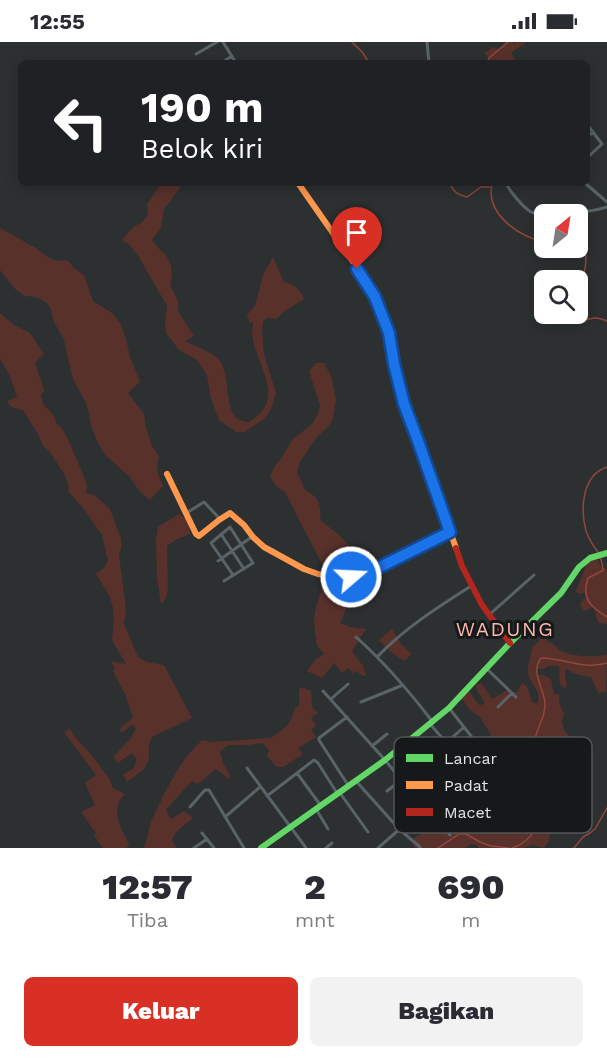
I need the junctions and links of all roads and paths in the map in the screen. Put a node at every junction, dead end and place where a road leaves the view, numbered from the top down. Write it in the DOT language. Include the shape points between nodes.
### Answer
graph roads {
  1 [pos="217,42"];
  2 [pos="224,42"];
  3 [pos="427,42"];
  4 [pos="196,54"];
  5 [pos="232,56"];
  6 [pos="226,60"];
  7 [pos="234,60"];
  8 [pos="429,60"];
  9 [pos="590,128"];
  10 [pos="593,132"];
  11 [pos="590,135"];
  12 [pos="590,155"];
  13 [pos="300,186"];
  14 [pos="508,186"];
  15 [pos="588,186"];
  16 [pos="607,202"];
  17 [pos="607,207"];
  18 [pos="167,474"];
  19 [pos="185,514"];
  20 [pos="220,519"];
  21 [pos="450,532"];
  22 [pos="221,534"];
  23 [pos="253,536"];
  24 [pos="242,544"];
  25 [pos="232,551"];
  26 [pos="604,553"];
  27 [pos="220,559"];
  28 [pos="244,569"];
  29 [pos="233,575"];
  30 [pos="534,575"];
  31 [pos="224,581"];
  32 [pos="471,586"];
  33 [pos="489,615"];
  34 [pos="356,637"];
  35 [pos="510,643"];
  36 [pos="378,656"];
  37 [pos="487,669"];
  38 [pos="348,684"];
  39 [pos="403,685"];
  40 [pos="323,691"];
  41 [pos="512,693"];
  42 [pos="516,697"];
  43 [pos="331,699"];
  44 [pos="361,702"];
  45 [pos="449,708"];
  46 [pos="498,708"];
  47 [pos="347,717"];
  48 [pos="432,723"];
  49 [pos="464,727"];
  50 [pos="387,734"];
  51 [pos="414,737"];
  52 [pos="442,737"];
  53 [pos="453,737"];
  54 [pos="472,737"];
  55 [pos="372,746"];
  56 [pos="394,753"];
  57 [pos="385,760"];
  58 [pos="247,768"];
  59 [pos="394,771"];
  60 [pos="297,773"];
  61 [pos="356,781"];
  62 [pos="260,786"];
  63 [pos="348,786"];
  64 [pos="394,786"];
  65 [pos="387,791"];
  66 [pos="339,794"];
  67 [pos="267,796"];
  68 [pos="190,807"];
  69 [pos="318,808"];
  70 [pos="225,817"];
  71 [pos="394,824"];
  72 [pos="290,827"];
  73 [pos="328,829"];
  74 [pos="369,832"];
  75 [pos="202,833"];
  76 [pos="396,833"];
  77 [pos="403,833"];
  78 [pos="207,839"];
  79 [pos="332,843"];
  80 [pos="420,847"];
  81 [pos="194,848"];
  82 [pos="214,848"];
  83 [pos="244,848"];
  84 [pos="261,848"];
  85 [pos="305,848"];
  86 [pos="326,848"];
  87 [pos="378,848"];
  1 -- 4 [label="street"];
  2 -- 5 [label="street"];
  3 -- 8 [label="street"];
  5 -- 6 [label="street"];
  5 -- 7 [label="street"];
  9 -- 10 [label="street"];
  10 -- 11 [label="street"];
  10 -- 12 [label="street" via="602,144"];
  13 -- 21 [label="street" via="364,279 381,311 390,334 404,404"];
  14 -- 17 [label="street" via="534,213 562,214"];
  15 -- 16 [label="street"];
  18 -- 19 [label="street"];
  19 -- 20 [label="street" via="204,502"];
  19 -- 20 [label="street" via="197,536"];
  20 -- 23 [label="street" via="230,513"];
  21 -- 23 [label="street" via="376,569 341,578 304,569 264,547"];
  21 -- 32 [label="street"];
  22 -- 24 [label="street" via="230,527"];
  22 -- 25 [label="street"];
  22 -- 27 [label="street" via="211,543"];
  23 -- 24 [label="street"];
  24 -- 25 [label="street"];
  24 -- 28 [label="street" via="253,563"];
  25 -- 27 [label="street"];
  25 -- 28 [label="street"];
  26 -- 35 [label="street" via="579,567 561,593"];
  27 -- 29 [label="street"];
  28 -- 29 [label="street"];
  29 -- 31 [label="street"];
  30 -- 33 [label="street"];
  32 -- 33 [label="street"];
  32 -- 36 [label="street" via="421,618"];
  33 -- 35 [label="street"];
  34 -- 36 [label="street"];
  35 -- 37 [label="street"];
  36 -- 39 [label="street"];
  37 -- 41 [label="street"];
  37 -- 45 [label="street"];
  38 -- 43 [label="street"];
  39 -- 44 [label="street"];
  39 -- 48 [label="street"];
  40 -- 43 [label="street"];
  41 -- 42 [label="street"];
  41 -- 46 [label="street"];
  43 -- 47 [label="street"];
  45 -- 48 [label="street"];
  45 -- 49 [label="street"];
  47 -- 55 [label="street"];
  47 -- 63 [label="street" via="319,740"];
  48 -- 51 [label="street"];
  48 -- 52 [label="street"];
  49 -- 53 [label="street"];
  49 -- 54 [label="street"];
  50 -- 55 [label="street"];
  55 -- 57 [label="street"];
  56 -- 57 [label="street"];
  57 -- 59 [label="street"];
  57 -- 61 [label="street"];
  58 -- 62 [label="street"];
  60 -- 66 [label="street" via="316,760"];
  60 -- 67 [label="street"];
  60 -- 69 [label="street"];
  61 -- 63 [label="street"];
  61 -- 71 [label="street"];
  62 -- 67 [label="street"];
  62 -- 70 [label="street"];
  63 -- 66 [label="street"];
  64 -- 65 [label="street"];
  66 -- 69 [label="street"];
  66 -- 74 [label="street"];
  67 -- 72 [label="street"];
  68 -- 70 [label="street" via="207,789"];
  69 -- 72 [label="street"];
  69 -- 73 [label="street"];
  70 -- 83 [label="street"];
  72 -- 84 [label="street"];
  72 -- 85 [label="street"];
  75 -- 78 [label="street"];
  76 -- 87 [label="street"];
  77 -- 80 [label="street"];
  78 -- 81 [label="street"];
  78 -- 82 [label="street"];
  79 -- 86 [label="street"];
}
